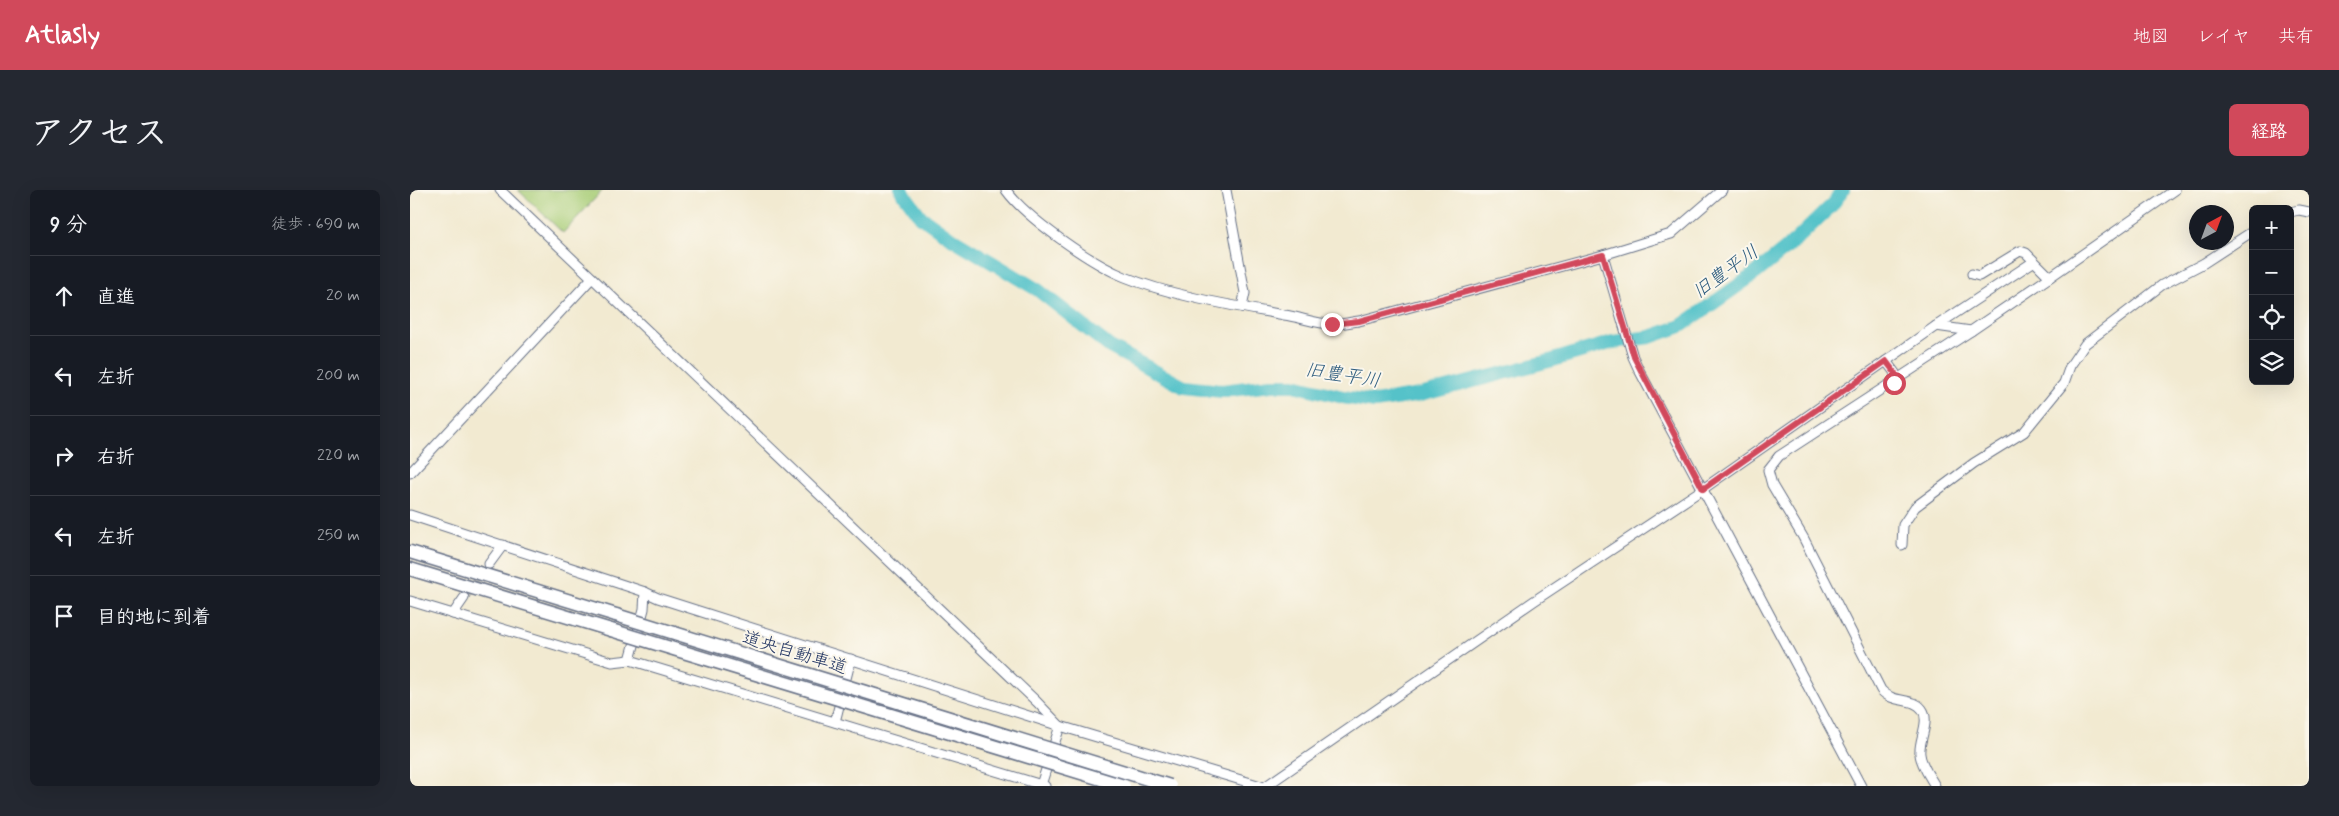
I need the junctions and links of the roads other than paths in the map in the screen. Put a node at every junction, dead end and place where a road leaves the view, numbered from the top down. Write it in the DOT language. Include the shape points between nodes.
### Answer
graph roads {
  1 [pos="500,190"];
  2 [pos="1006,190"];
  3 [pos="1226,190"];
  4 [pos="1722,190"];
  5 [pos="2175,190"];
  6 [pos="2294,211"];
  7 [pos="2309,212"];
  8 [pos="2249,234"];
  9 [pos="1603,255"];
  10 [pos="2034,262"];
  11 [pos="1972,274"];
  12 [pos="2050,277"];
  13 [pos="592,278"];
  14 [pos="1242,307"];
  15 [pos="1936,326"];
  16 [pos="1971,331"];
  17 [pos="1886,361"];
  18 [pos="1894,383"];
  19 [pos="410,472"];
  20 [pos="1703,489"];
  21 [pos="410,515"];
  22 [pos="1902,545"];
  23 [pos="503,546"];
  24 [pos="410,552"];
  25 [pos="489,564"];
  26 [pos="410,569"];
  27 [pos="645,592"];
  28 [pos="464,598"];
  29 [pos="410,601"];
  30 [pos="453,614"];
  31 [pos="851,659"];
  32 [pos="630,660"];
  33 [pos="834,722"];
  34 [pos="1060,726"];
  35 [pos="1043,785"];
  36 [pos="1124,786"];
  37 [pos="1170,786"];
  38 [pos="1261,786"];
  39 [pos="1266,786"];
  40 [pos="1861,786"];
  41 [pos="1935,786"];
  1 -- 13 [label="street"];
  2 -- 14 [label="street" via="1036,219 1096,264 1125,278"];
  3 -- 14 [label="street" via="1245,293"];
  4 -- 9 [label="street" via="1671,234"];
  5 -- 12 [label="street"];
  6 -- 7 [label="street"];
  8 -- 22 [label="street" via="2162,285 2085,344 2070,366 2064,383 2024,432 1974,463 1914,507 1903,525"];
  9 -- 14 [label="street" via="1359,321 1332,324"];
  9 -- 20 [label="street" via="1634,357"];
  10 -- 11 [label="street" via="2026,252 2016,252 1979,276"];
  10 -- 12 [label="street"];
  10 -- 15 [label="street"];
  12 -- 16 [label="street"];
  13 -- 19 [label="street"];
  13 -- 34 [label="street"];
  15 -- 16 [label="street"];
  15 -- 17 [label="street"];
  16 -- 18 [label="street"];
  17 -- 18 [label="street" via="1895,373"];
  17 -- 20 [label="street"];
  18 -- 41 [label="street" via="1779,456 1768,470 1772,485 1803,537 1882,690 1893,699 1916,704 1924,712 1920,755"];
  20 -- 39 [label="street" via="1534,600"];
  20 -- 40 [label="street"];
  21 -- 23 [label="street"];
  23 -- 25 [label="street"];
  23 -- 27 [label="street"];
  24 -- 37 [label="highway, 道央自動車道, bridge"];
  26 -- 36 [label="highway, 道央自動車道, bridge"];
  27 -- 31 [label="street"];
  27 -- 32 [label="street"];
  28 -- 30 [label="street"];
  29 -- 30 [label="street"];
  30 -- 32 [label="street" via="612,662"];
  31 -- 33 [label="street"];
  31 -- 34 [label="street"];
  32 -- 33 [label="street"];
  33 -- 35 [label="street"];
  34 -- 35 [label="street"];
  34 -- 38 [label="street"];
}
